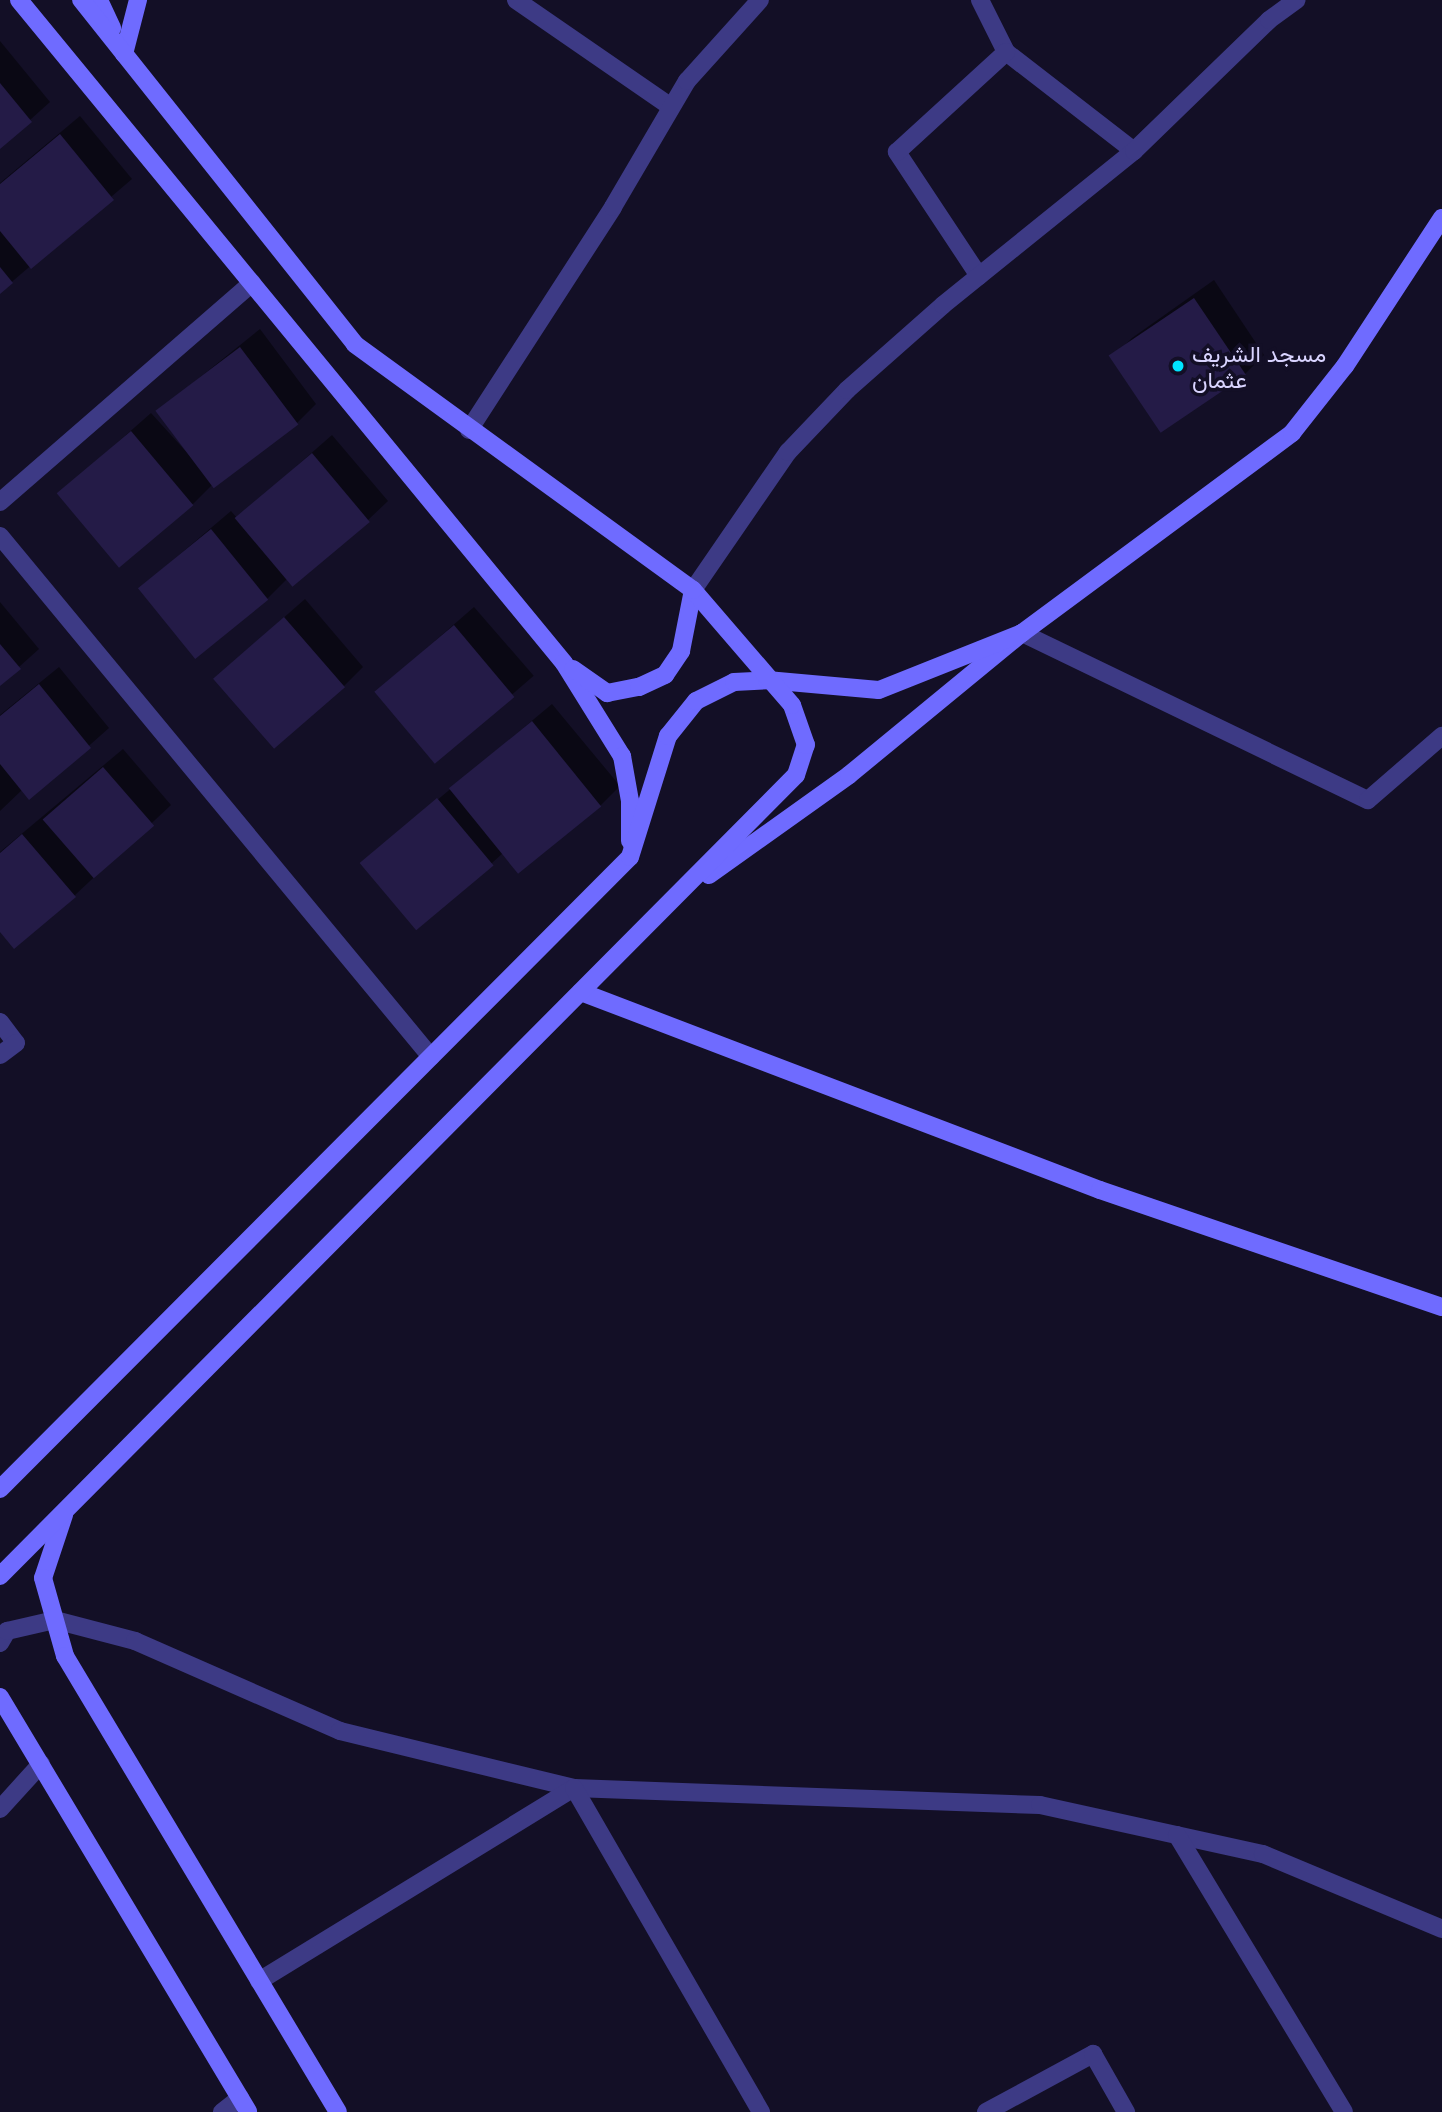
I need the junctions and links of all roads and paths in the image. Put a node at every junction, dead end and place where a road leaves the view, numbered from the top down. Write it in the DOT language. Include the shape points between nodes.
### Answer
graph roads {
  1 [pos="19,0"];
  2 [pos="81,0"];
  3 [pos="100,0"];
  4 [pos="138,0"];
  5 [pos="516,0"];
  6 [pos="760,0"];
  7 [pos="980,0"];
  8 [pos="1297,0"];
  9 [pos="1006,52"];
  10 [pos="124,54"];
  11 [pos="671,107"];
  12 [pos="1134,150"];
  13 [pos="1442,218"];
  14 [pos="979,276"];
  15 [pos="252,283"];
  16 [pos="468,430"];
  17 [pos="0,502"];
  18 [pos="0,536"];
  19 [pos="693,590"];
  20 [pos="1022,633"];
  21 [pos="564,663"];
  22 [pos="767,680"];
  23 [pos="1442,736"];
  24 [pos="630,857"];
  25 [pos="666,906"];
  26 [pos="581,992"];
  27 [pos="0,1022"];
  28 [pos="0,1055"];
  29 [pos="431,1057"];
  30 [pos="1442,1307"];
  31 [pos="0,1489"];
  32 [pos="66,1510"];
  33 [pos="0,1576"];
  34 [pos="55,1620"];
  35 [pos="0,1643"];
  36 [pos="0,1697"];
  37 [pos="41,1764"];
  38 [pos="574,1788"];
  39 [pos="0,1809"];
  40 [pos="1177,1835"];
  41 [pos="1442,1929"];
  42 [pos="259,1981"];
  43 [pos="244,2105"];
  44 [pos="222,2112"];
  45 [pos="338,2112"];
  46 [pos="761,2112"];
  47 [pos="986,2112"];
  48 [pos="1126,2112"];
  49 [pos="1344,2112"];
  1 -- 15 [label="main road"];
  2 -- 10 [label="main road"];
  3 -- 10 [label="main road"];
  4 -- 10 [label="main road"];
  5 -- 11 [label="street"];
  6 -- 11 [label="street" via="687,81"];
  7 -- 9 [label="street"];
  8 -- 12 [label="street" via="1269,20"];
  9 -- 12 [label="street"];
  9 -- 14 [label="street" via="897,152"];
  10 -- 16 [label="main road" via="355,344"];
  11 -- 16 [label="street" via="613,207"];
  12 -- 14 [label="street"];
  13 -- 20 [label="main road" via="1345,366 1292,433"];
  14 -- 19 [label="street" via="847,390 788,452"];
  15 -- 17 [label="street"];
  15 -- 21 [label="main road"];
  16 -- 19 [label="main road"];
  18 -- 29 [label="street"];
  19 -- 21 [label="main road" via="681,651 665,675 639,687 607,693"];
  19 -- 22 [label="main road"];
  20 -- 22 [label="main road" via="879,690"];
  20 -- 23 [label="street" via="1368,800"];
  20 -- 25 [label="main road" via="849,775"];
  21 -- 24 [label="main road" via="622,756 630,801"];
  22 -- 24 [label="main road" via="734,682 696,701 667,736"];
  22 -- 25 [label="main road" via="792,705 806,745 796,775"];
  24 -- 29 [label="main road"];
  25 -- 26 [label="main road"];
  26 -- 30 [label="main road" via="1100,1190"];
  26 -- 32 [label="main road"];
  27 -- 28 [label="street" via="16,1042"];
  29 -- 31 [label="main road"];
  32 -- 33 [label="main road"];
  32 -- 34 [label="main road" via="43,1578"];
  34 -- 35 [label="street" via="7,1630"];
  34 -- 38 [label="street" via="135,1641 340,1731"];
  34 -- 42 [label="main road" via="65,1656"];
  36 -- 37 [label="main road"];
  37 -- 39 [label="street"];
  37 -- 43 [label="main road"];
  38 -- 40 [label="street" via="1040,1805"];
  38 -- 42 [label="street"];
  38 -- 46 [label="street"];
  40 -- 41 [label="street" via="1263,1854"];
  40 -- 49 [label="street"];
  42 -- 45 [label="main road"];
  43 -- 44 [label="street"];
  47 -- 48 [label="street" via="1093,2054"];
}
